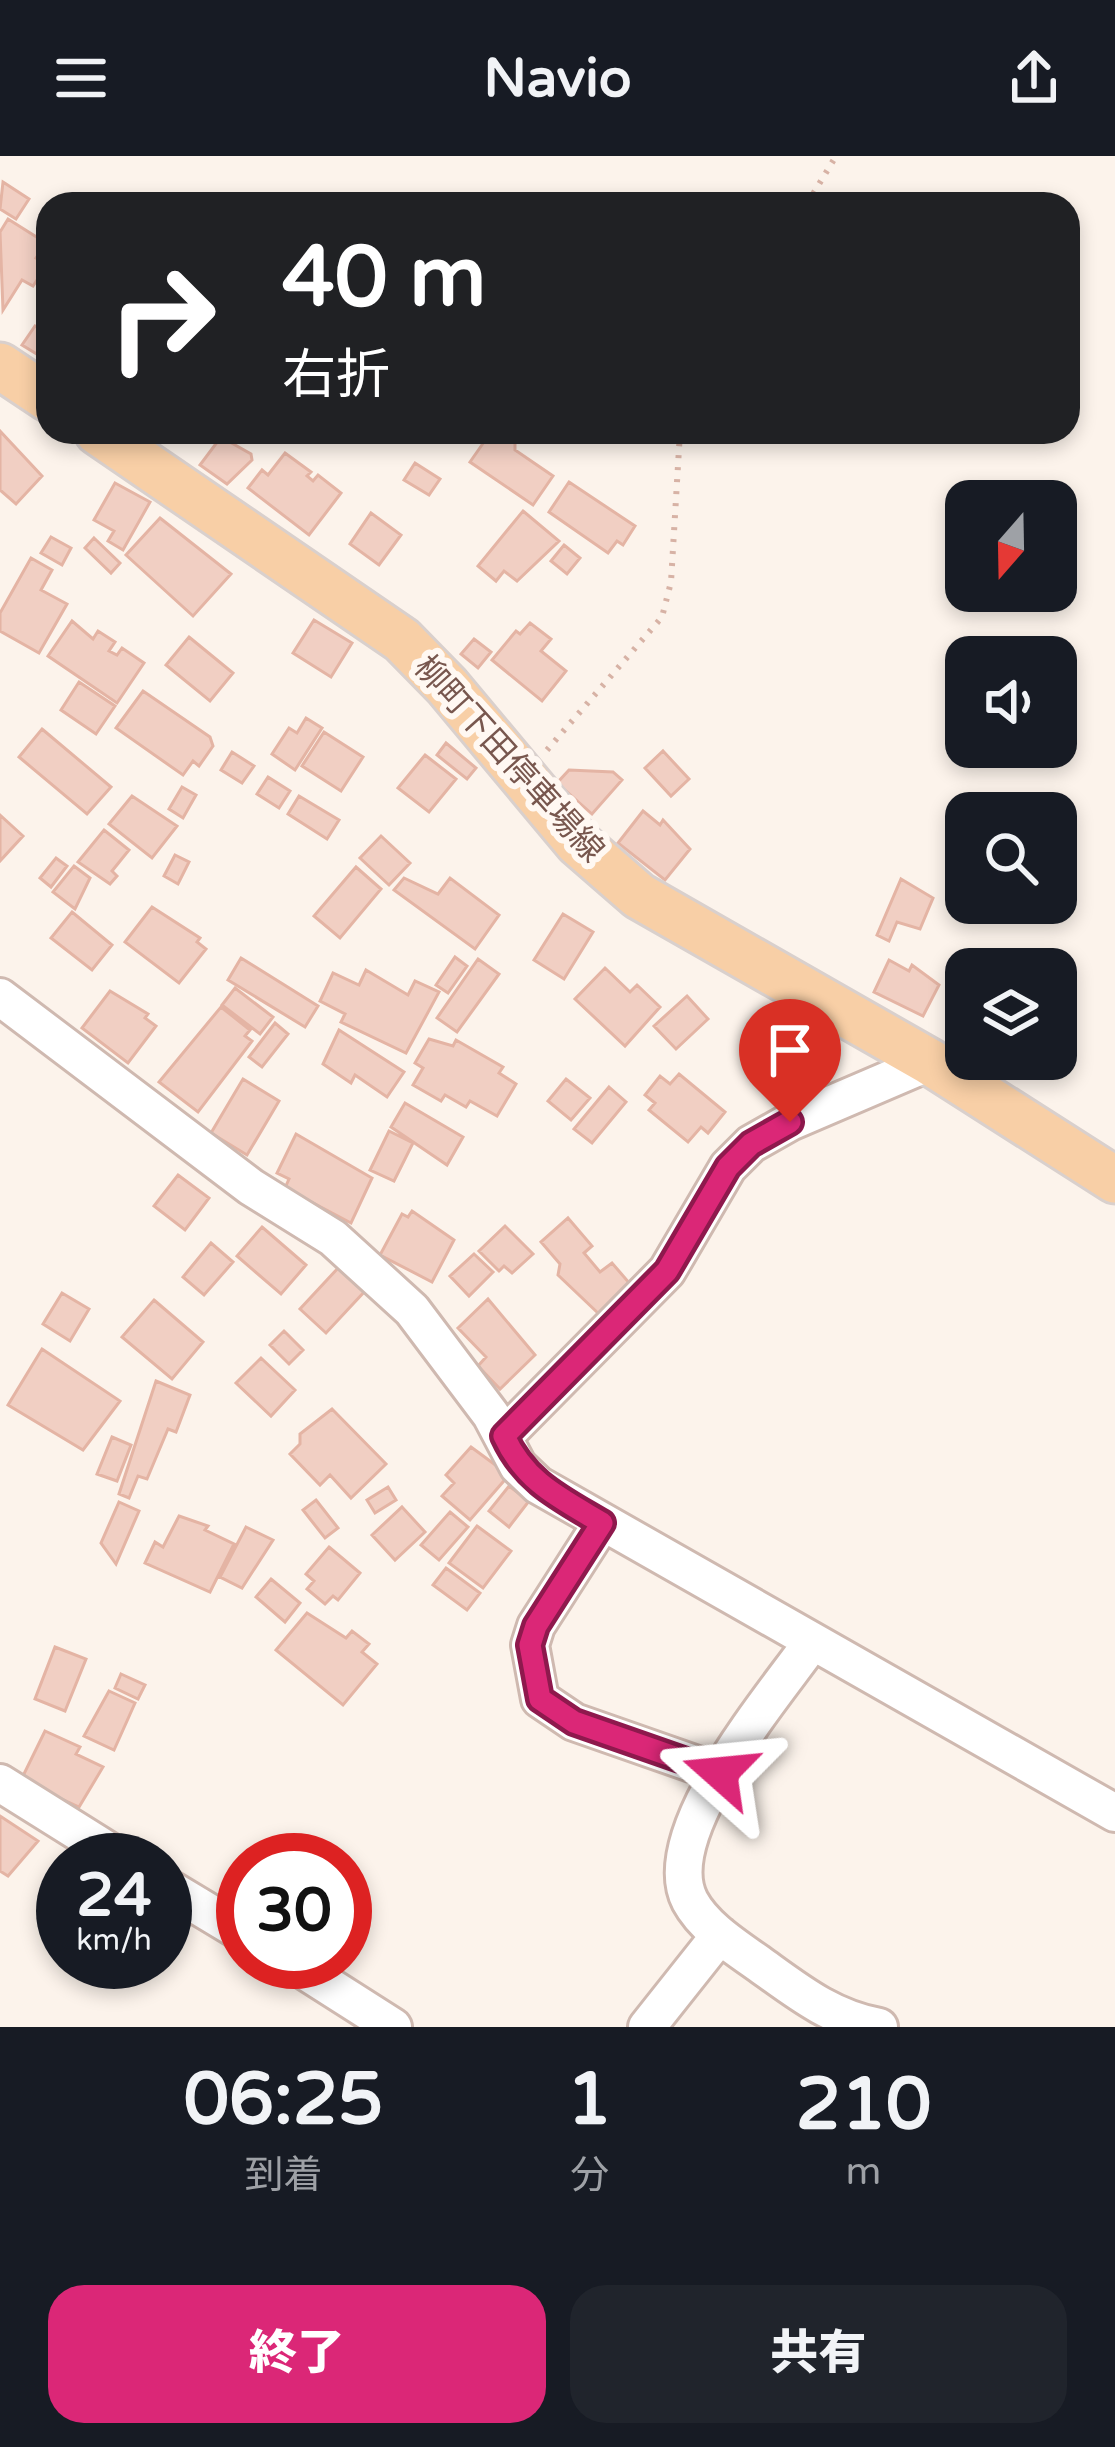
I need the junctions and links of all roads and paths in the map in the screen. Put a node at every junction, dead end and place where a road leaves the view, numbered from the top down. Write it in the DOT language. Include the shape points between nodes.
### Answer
graph roads {
  1 [pos="836,156"];
  2 [pos="814,192"];
  3 [pos="0,366"];
  4 [pos="36,390"];
  5 [pos="116,444"];
  6 [pos="679,444"];
  7 [pos="525,776"];
  8 [pos="0,997"];
  9 [pos="930,1062"];
  10 [pos="1115,1180"];
  11 [pos="504,1436"];
  12 [pos="602,1523"];
  13 [pos="812,1642"];
  14 [pos="720,1773"];
  15 [pos="0,1783"];
  16 [pos="1115,1814"];
  17 [pos="80,1833"];
  18 [pos="720,1936"];
  19 [pos="334,1989"];
  20 [pos="394,2027"];
  21 [pos="647,2027"];
  22 [pos="879,2027"];
  1 -- 2 [label="path"];
  3 -- 4 [label="main road"];
  5 -- 7 [label="main road, 柳町下田停車場線" via="402,640"];
  6 -- 7 [label="path" via="662,617"];
  7 -- 9 [label="main road, 柳町下田停車場線" via="578,843 639,896"];
  8 -- 11 [label="street" via="251,1187 333,1238 412,1310"];
  9 -- 10 [label="main road, 柳町下田停車場線"];
  9 -- 11 [label="street" via="751,1144 728,1167 667,1271"];
  11 -- 12 [label="street" via="538,1485"];
  12 -- 13 [label="street"];
  12 -- 14 [label="street" via="536,1626 530,1645 540,1699 574,1722"];
  13 -- 14 [label="street"];
  13 -- 16 [label="street"];
  14 -- 18 [label="street" via="682,1859 691,1903"];
  15 -- 17 [label="street"];
  18 -- 21 [label="street"];
  18 -- 22 [label="street" via="825,2012"];
  19 -- 20 [label="street"];
}
